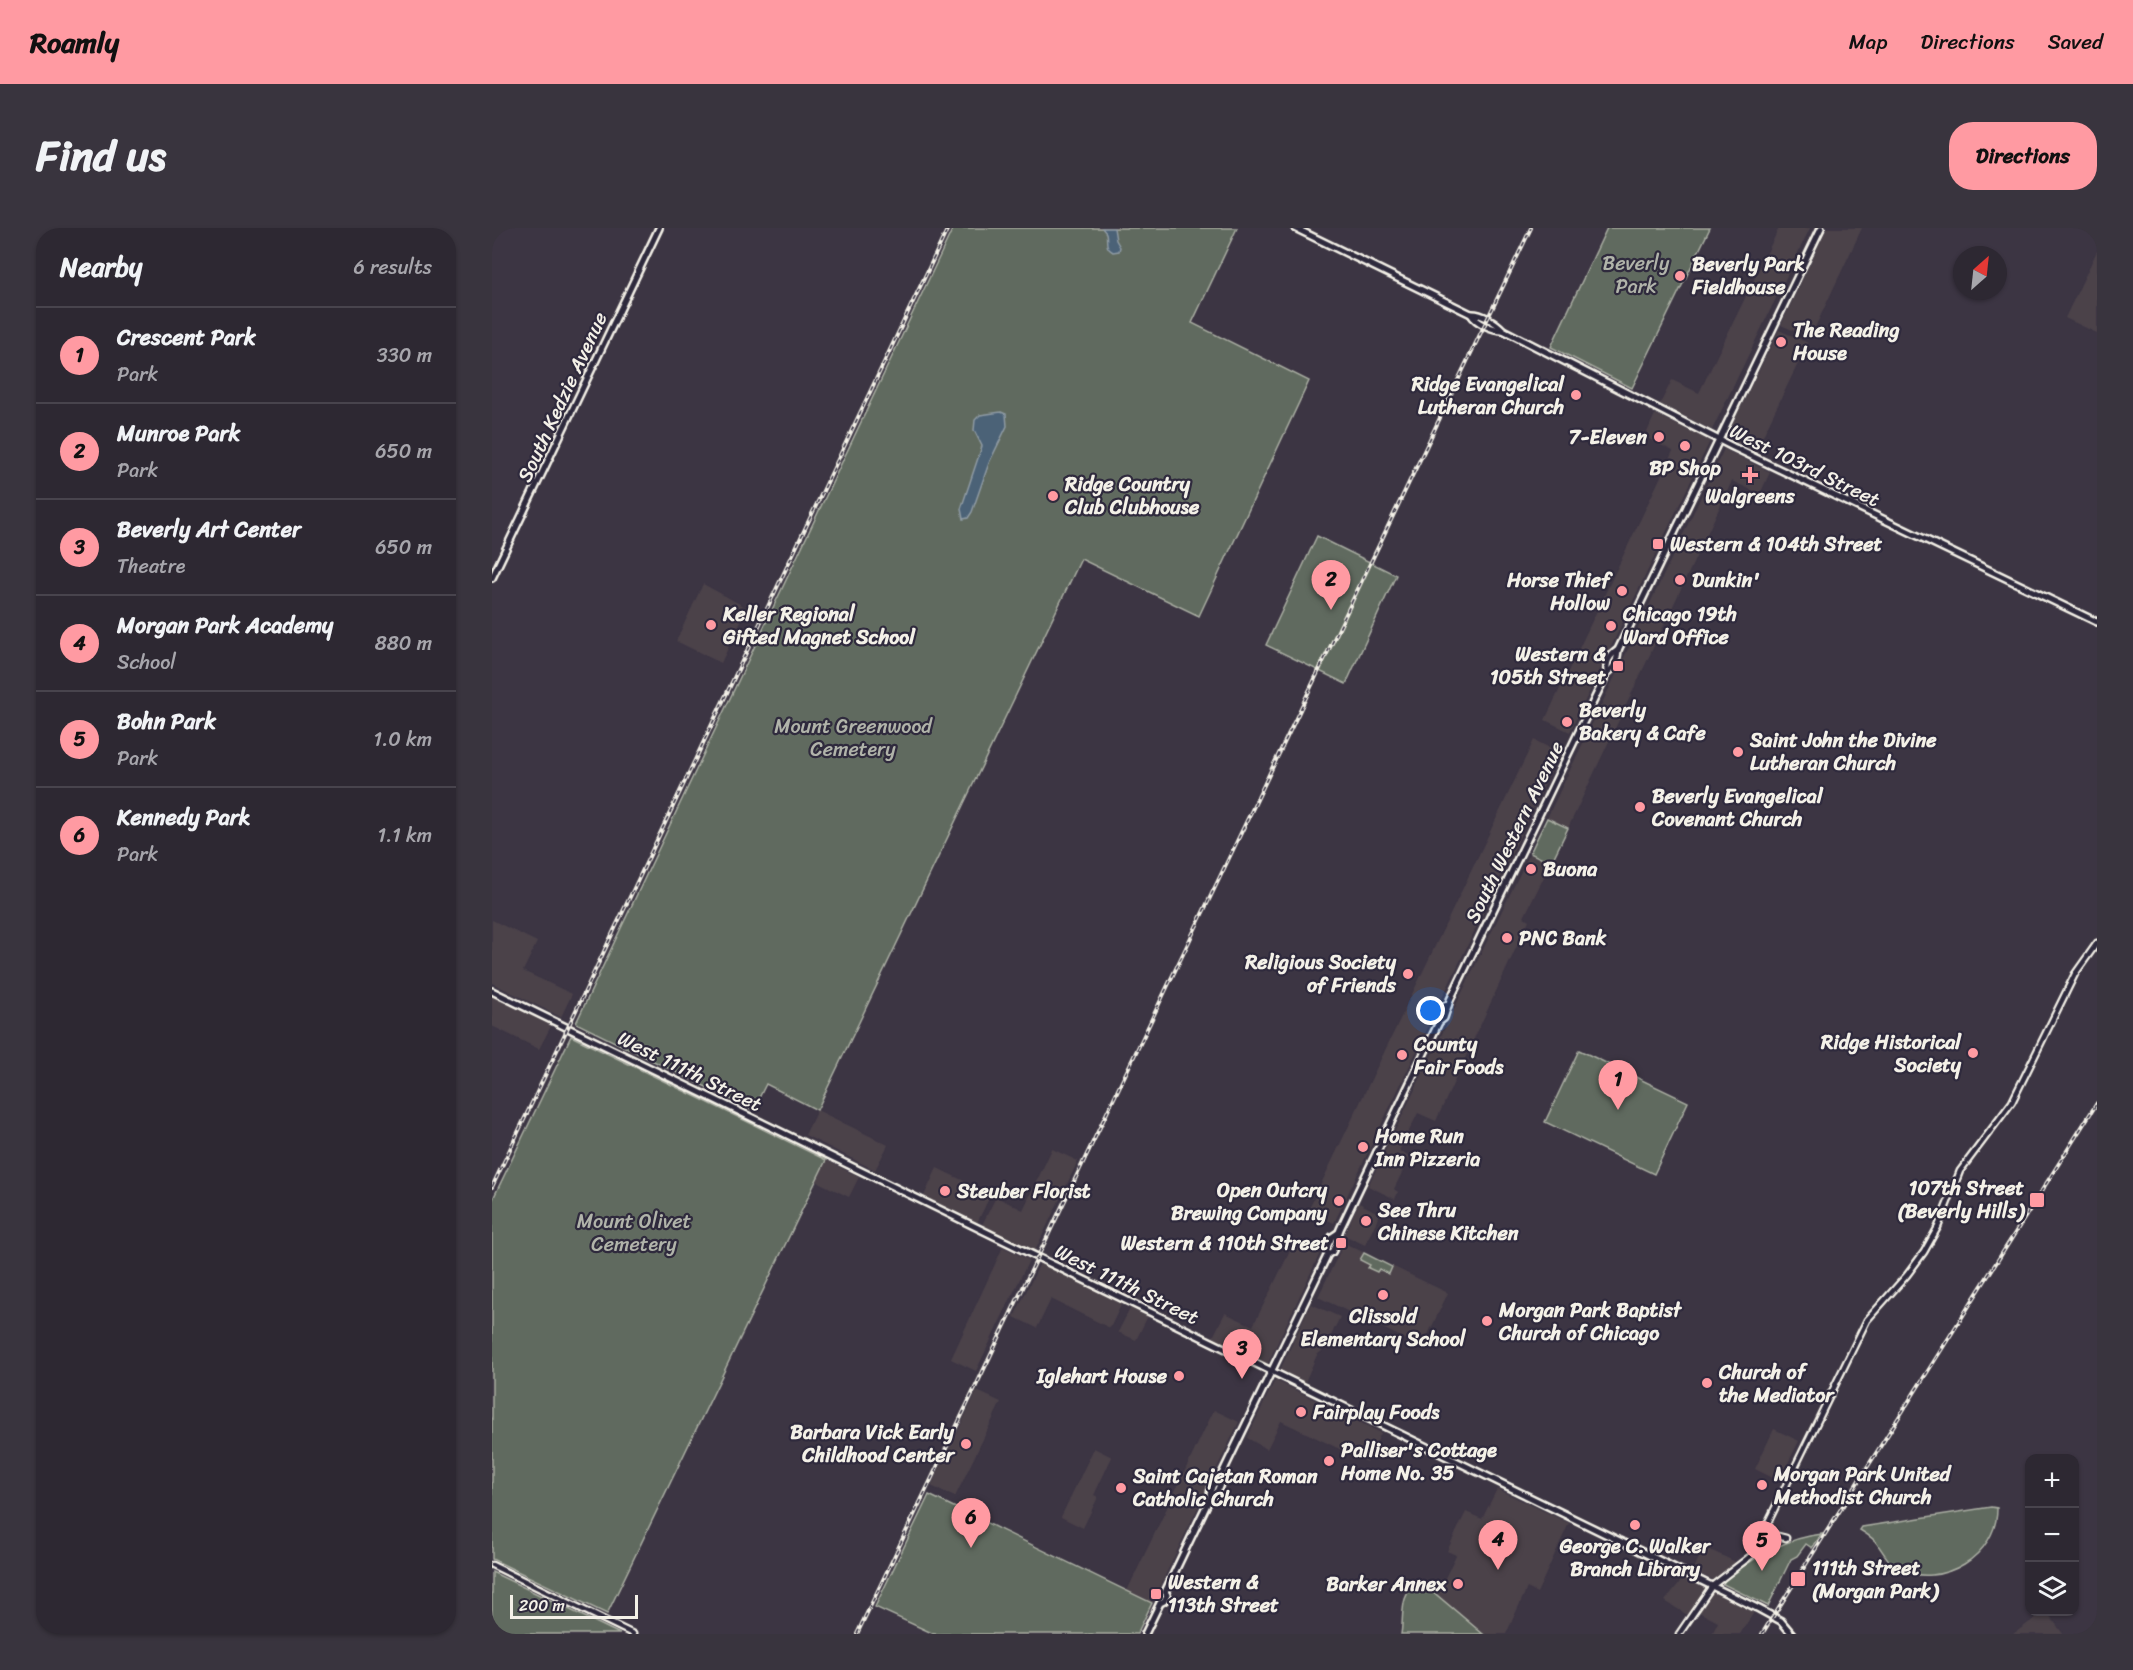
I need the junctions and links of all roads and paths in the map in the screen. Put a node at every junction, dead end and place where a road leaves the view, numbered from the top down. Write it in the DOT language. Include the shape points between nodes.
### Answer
graph roads {
  1 [pos="659,228"];
  2 [pos="1295,228"];
  3 [pos="1821,228"];
  4 [pos="1719,440"];
  5 [pos="492,578"];
  6 [pos="2097,622"];
  7 [pos="2097,943"];
  8 [pos="492,990"];
  9 [pos="1271,1372"];
  10 [pos="1767,1524"];
  11 [pos="1786,1538"];
  12 [pos="492,1565"];
  13 [pos="1712,1586"];
  14 [pos="633,1634"];
  15 [pos="1145,1634"];
  16 [pos="1679,1634"];
  17 [pos="1792,1634"];
  1 -- 5 [label="main road, South Kedzie Avenue"];
  2 -- 4 [label="main road, West 103rd Street" via="1476,314"];
  3 -- 4 [label="main road, South Western Avenue"];
  4 -- 6 [label="main road, West 103rd Street"];
  4 -- 9 [label="main road, South Western Avenue" via="1612,670 1607,673 1338,1233 1339,1240 1328,1254"];
  7 -- 10 [label="street" via="2075,974 2012,1102 1960,1170 1924,1252 1867,1320"];
  8 -- 9 [label="main road, West 111th Street"];
  9 -- 13 [label="main road, West 111th Street"];
  9 -- 15 [label="main road, South Western Avenue" via="1220,1478 1221,1484 1210,1498"];
  10 -- 11 [label="street" via="1774,1536"];
  10 -- 13 [label="street" via="1748,1560"];
  12 -- 14 [label="street"];
  13 -- 16 [label="street"];
  13 -- 17 [label="main road, West 111th Street" via="1780,1622"];
}
